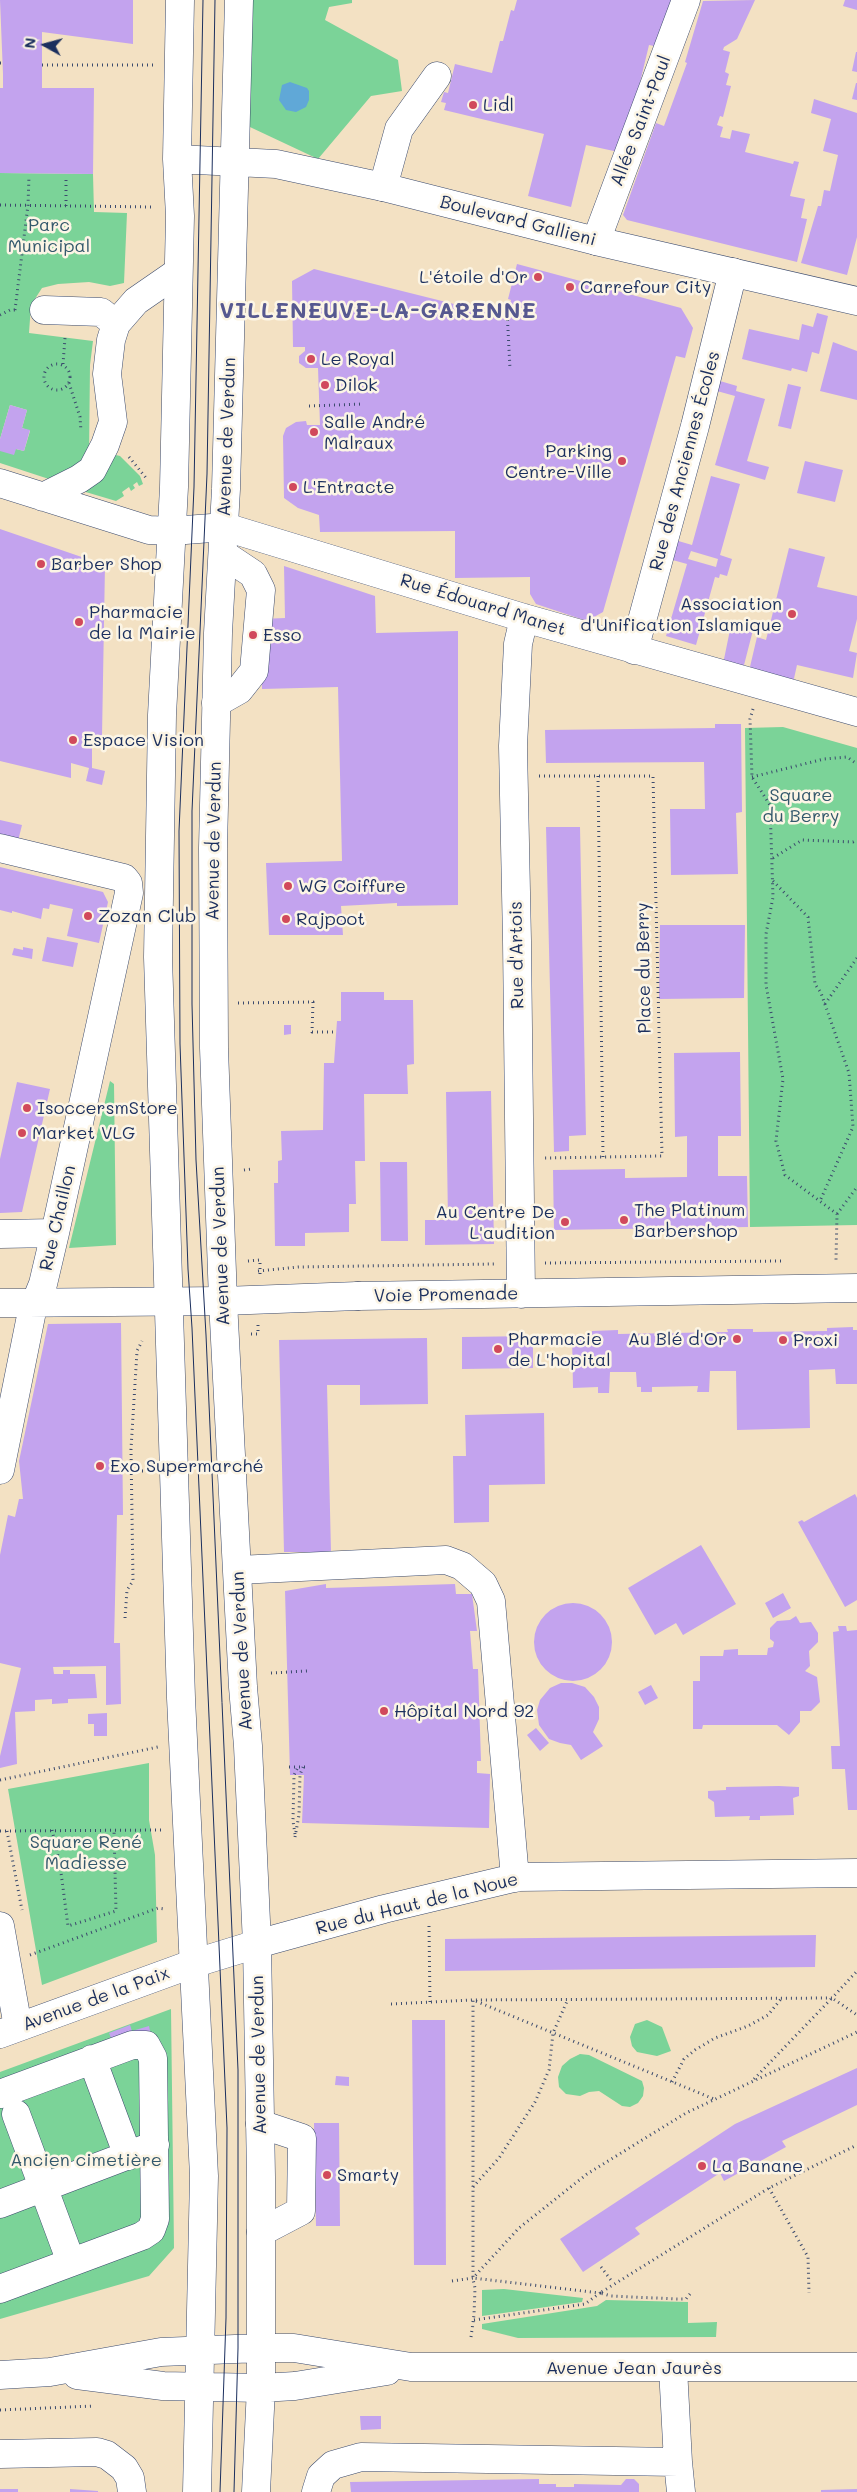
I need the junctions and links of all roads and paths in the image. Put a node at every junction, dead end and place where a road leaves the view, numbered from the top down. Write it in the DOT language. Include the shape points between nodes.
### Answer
graph roads {
  1 [pos="180,0"];
  2 [pos="239,0"];
  3 [pos="686,0"];
  4 [pos="42,65"];
  5 [pos="179,66"];
  6 [pos="437,76"];
  7 [pos="177,159"];
  8 [pos="234,161"];
  9 [pos="29,176"];
  10 [pos="66,178"];
  11 [pos="383,187"];
  12 [pos="0,205"];
  13 [pos="28,206"];
  14 [pos="66,206"];
  15 [pos="180,216"];
  16 [pos="596,241"];
  17 [pos="178,272"];
  18 [pos="733,272"];
  19 [pos="857,301"];
  20 [pos="15,310"];
  21 [pos="44,310"];
  22 [pos="507,310"];
  23 [pos="116,324"];
  24 [pos="65,338"];
  25 [pos="63,364"];
  26 [pos="510,369"];
  27 [pos="69,383"];
  28 [pos="363,404"];
  29 [pos="309,406"];
  30 [pos="81,436"];
  31 [pos="0,483"];
  32 [pos="43,497"];
  33 [pos="225,527"];
  34 [pos="172,532"];
  35 [pos="223,554"];
  36 [pos="524,618"];
  37 [pos="634,650"];
  38 [pos="760,684"];
  39 [pos="216,703"];
  40 [pos="857,712"];
  41 [pos="857,764"];
  42 [pos="514,776"];
  43 [pos="598,776"];
  44 [pos="752,777"];
  45 [pos="857,840"];
  46 [pos="0,848"];
  47 [pos="772,858"];
  48 [pos="773,881"];
  49 [pos="857,958"];
  50 [pos="250,1002"];
  51 [pos="825,1004"];
  52 [pos="337,1032"];
  53 [pos="603,1157"];
  54 [pos="520,1159"];
  55 [pos="857,1186"];
  56 [pos="820,1201"];
  57 [pos="837,1214"];
  58 [pos="55,1233"];
  59 [pos="0,1234"];
  60 [pos="836,1260"];
  61 [pos="0,1285"];
  62 [pos="857,1288"];
  63 [pos="39,1293"];
  64 [pos="521,1294"];
  65 [pos="168,1300"];
  66 [pos="223,1300"];
  67 [pos="0,1303"];
  68 [pos="148,1340"];
  69 [pos="0,1470"];
  70 [pos="132,1471"];
  71 [pos="150,1471"];
  72 [pos="238,1570"];
  73 [pos="125,1618"];
  74 [pos="307,1671"];
  75 [pos="271,1673"];
  76 [pos="183,1742"];
  77 [pos="309,1766"];
  78 [pos="289,1767"];
  79 [pos="298,1767"];
  80 [pos="303,1767"];
  81 [pos="0,1780"];
  82 [pos="156,1829"];
  83 [pos="52,1830"];
  84 [pos="114,1830"];
  85 [pos="0,1831"];
  86 [pos="7,1831"];
  87 [pos="857,1873"];
  88 [pos="515,1878"];
  89 [pos="431,1898"];
  90 [pos="191,1914"];
  91 [pos="11,1921"];
  92 [pos="257,1944"];
  93 [pos="28,1946"];
  94 [pos="192,1964"];
  95 [pos="857,1971"];
  96 [pos="781,1998"];
  97 [pos="832,1998"];
  98 [pos="472,2000"];
  99 [pos="568,2000"];
  100 [pos="430,2003"];
  101 [pos="391,2004"];
  102 [pos="857,2015"];
  103 [pos="9,2030"];
  104 [pos="857,2032"];
  105 [pos="553,2033"];
  106 [pos="92,2060"];
  107 [pos="752,2081"];
  108 [pos="672,2082"];
  109 [pos="714,2099"];
  110 [pos="8,2104"];
  111 [pos="260,2124"];
  112 [pos="857,2145"];
  113 [pos="155,2146"];
  114 [pos="128,2156"];
  115 [pos="43,2188"];
  116 [pos="472,2188"];
  117 [pos="769,2188"];
  118 [pos="0,2204"];
  119 [pos="260,2232"];
  120 [pos="71,2262"];
  121 [pos="601,2266"];
  122 [pos="472,2278"];
  123 [pos="452,2281"];
  124 [pos="612,2283"];
  125 [pos="0,2289"];
  126 [pos="809,2292"];
  127 [pos="600,2293"];
  128 [pos="690,2294"];
  129 [pos="474,2320"];
  130 [pos="471,2337"];
  131 [pos="260,2348"];
  132 [pos="201,2349"];
  133 [pos="411,2367"];
  134 [pos="857,2367"];
  135 [pos="673,2368"];
  136 [pos="50,2372"];
  137 [pos="0,2375"];
  138 [pos="200,2386"];
  139 [pos="261,2388"];
  140 [pos="97,2405"];
  141 [pos="0,2410"];
  142 [pos="0,2454"];
  143 [pos="678,2462"];
  144 [pos="132,2492"];
  145 [pos="197,2492"];
  146 [pos="256,2492"];
  147 [pos="316,2492"];
  148 [pos="681,2492"];
  1 -- 5 [label="main road"];
  2 -- 8 [label="main road, Avenue de Verdun"];
  3 -- 16 [label="main road, Allée Saint-Paul"];
  4 -- 5 [label="path"];
  5 -- 7 [label="main road"];
  6 -- 11 [label="main road" via="399,130"];
  7 -- 8 [label="main road, Boulevard Gallieni"];
  7 -- 15 [label="main road"];
  8 -- 11 [label="main road, Boulevard Gallieni" via="276,164"];
  8 -- 33 [label="main road, Avenue de Verdun"];
  9 -- 13 [label="path"];
  10 -- 14 [label="path"];
  11 -- 16 [label="main road, Boulevard Gallieni"];
  12 -- 13 [label="path"];
  13 -- 14 [label="path"];
  13 -- 20 [label="path"];
  14 -- 15 [label="path" via="161,208"];
  15 -- 17 [label="main road"];
  16 -- 18 [label="main road, Boulevard Gallieni"];
  17 -- 23 [label="main road" via="136,301"];
  17 -- 34 [label="main road"];
  18 -- 19 [label="main road, Boulevard Gallieni"];
  18 -- 37 [label="main road, Rue des Anciennes Écoles"];
  21 -- 23 [label="main road" via="101,312"];
  22 -- 26 [label="path"];
  23 -- 32 [label="main road" via="106,374 113,422 105,445 92,470"];
  24 -- 25 [label="path"];
  25 -- 27 [label="path" via="69,370"];
  25 -- 27 [label="path" via="54,364 47,369 45,382 59,390"];
  27 -- 30 [label="path" via="80,417"];
  28 -- 29 [label="path"];
  31 -- 32 [label="main road"];
  32 -- 34 [label="main road" via="149,530"];
  33 -- 34 [label="main road"];
  33 -- 35 [label="main road, Avenue de Verdun"];
  33 -- 36 [label="main road, Rue Édouard Manet"];
  34 -- 65 [label="main road" via="162,716 158,957"];
  35 -- 39 [label="main road, Avenue de Verdun"];
  35 -- 39 [label="main road" via="253,574 261,590 254,671 239,690"];
  36 -- 37 [label="main road, Rue Édouard Manet"];
  36 -- 42 [label="main road, Rue d'Artois" via="518,644"];
  37 -- 38 [label="main road, Rue Édouard Manet"];
  38 -- 40 [label="main road, Rue Édouard Manet"];
  38 -- 44 [label="path" via="750,719"];
  39 -- 66 [label="main road, Avenue de Verdun" via="214,1038"];
  41 -- 44 [label="path" via="848,757 824,758"];
  42 -- 43 [label="path, Place du Berry"];
  42 -- 54 [label="main road, Rue d'Artois"];
  43 -- 53 [label="path"];
  43 -- 53 [label="path, Place du Berry" via="653,776 662,1156"];
  44 -- 47 [label="path" via="770,805"];
  45 -- 47 [label="path" via="802,840"];
  46 -- 58 [label="main road, Rue Chaillon" via="124,878 128,883 129,893"];
  47 -- 48 [label="path"];
  48 -- 51 [label="path" via="808,917 815,984"];
  48 -- 56 [label="path" via="774,897 766,934 766,985 782,1079 776,1141 785,1175"];
  49 -- 51 [label="path"];
  50 -- 52 [label="path" via="313,1002 312,1032"];
  51 -- 56 [label="path" via="849,1074 853,1127"];
  53 -- 54 [label="path, Place du Berry"];
  54 -- 64 [label="main road, Rue d'Artois"];
  55 -- 57 [label="path"];
  56 -- 57 [label="path"];
  57 -- 60 [label="path"];
  58 -- 59 [label="main road"];
  58 -- 63 [label="main road, Rue Chaillon"];
  61 -- 63 [label="main road, Voie Promenade"];
  62 -- 64 [label="main road, Voie Promenade"];
  63 -- 65 [label="main road, Voie Promenade"];
  63 -- 67 [label="main road"];
  63 -- 69 [label="main road, Rue Chaillon"];
  64 -- 66 [label="main road, Voie Promenade"];
  65 -- 66 [label="main road, Voie Promenade"];
  65 -- 76 [label="main road"];
  66 -- 72 [label="main road, Avenue de Verdun"];
  68 -- 70 [label="path" via="142,1341 137,1351"];
  70 -- 71 [label="path"];
  70 -- 73 [label="path" via="133,1581 126,1590"];
  72 -- 88 [label="main road" via="446,1560 462,1566 483,1584 491,1601"];
  72 -- 92 [label="main road, Avenue de Verdun"];
  74 -- 75 [label="path"];
  76 -- 81 [label="path"];
  76 -- 90 [label="main road"];
  77 -- 80 [label="path"];
  78 -- 79 [label="path"];
  79 -- 80 [label="path"];
  79 -- 80 [label="path" via="294,1775 295,1837"];
  82 -- 84 [label="path"];
  83 -- 84 [label="path"];
  83 -- 84 [label="path" via="68,1926 116,1911"];
  83 -- 86 [label="path"];
  85 -- 86 [label="path"];
  86 -- 91 [label="path"];
  87 -- 88 [label="main road, Rue du Haut de la Noue"];
  88 -- 89 [label="main road, Rue du Haut de la Noue"];
  89 -- 92 [label="main road, Rue du Haut de la Noue"];
  89 -- 100 [label="path" via="428,1933"];
  90 -- 93 [label="path" via="158,1908 30,1955"];
  90 -- 94 [label="main road"];
  91 -- 103 [label="main road"];
  92 -- 94 [label="main road, Rue du Haut de la Noue"];
  92 -- 111 [label="main road, Avenue de Verdun"];
  94 -- 103 [label="main road, Avenue de la Paix"];
  94 -- 132 [label="main road" via="204,2176"];
  95 -- 97 [label="path"];
  96 -- 97 [label="path"];
  96 -- 99 [label="path"];
  96 -- 108 [label="path" via="768,2016 694,2050 684,2059"];
  97 -- 102 [label="path"];
  97 -- 107 [label="path"];
  98 -- 99 [label="path"];
  98 -- 100 [label="path"];
  98 -- 105 [label="path"];
  98 -- 116 [label="path"];
  99 -- 105 [label="path"];
  100 -- 101 [label="path"];
  104 -- 107 [label="path"];
  105 -- 108 [label="path"];
  105 -- 116 [label="path" via="549,2070 535,2102 499,2158"];
  106 -- 110 [label="main road"];
  106 -- 113 [label="main road" via="132,2045 146,2045 153,2058"];
  106 -- 114 [label="main road"];
  107 -- 109 [label="path"];
  108 -- 109 [label="path"];
  109 -- 122 [label="path" via="587,2174 519,2228"];
  110 -- 115 [label="main road"];
  111 -- 119 [label="main road, Avenue de Verdun"];
  111 -- 119 [label="main road" via="302,2138 301,2211"];
  112 -- 117 [label="path"];
  113 -- 114 [label="main road"];
  113 -- 120 [label="main road" via="155,2219 151,2230"];
  114 -- 115 [label="main road"];
  115 -- 118 [label="main road"];
  115 -- 120 [label="main road"];
  116 -- 122 [label="path"];
  117 -- 124 [label="path"];
  117 -- 126 [label="path" via="808,2257"];
  119 -- 131 [label="main road, Avenue de Verdun"];
  120 -- 125 [label="main road"];
  121 -- 124 [label="path"];
  122 -- 123 [label="path"];
  122 -- 127 [label="path"];
  122 -- 129 [label="path" via="475,2288"];
  124 -- 127 [label="path"];
  127 -- 128 [label="path" via="676,2299 686,2299"];
  127 -- 129 [label="path" via="585,2304"];
  129 -- 130 [label="path"];
  131 -- 132 [label="main road, Avenue Jean Jaurès"];
  131 -- 133 [label="main road, Avenue Jean Jaurès" via="294,2348"];
  131 -- 139 [label="main road, Avenue de Verdun"];
  132 -- 136 [label="main road, Avenue Jean Jaurès" via="161,2352"];
  132 -- 138 [label="main road"];
  133 -- 135 [label="main road, Avenue Jean Jaurès"];
  133 -- 139 [label="main road, Avenue Jean Jaurès" via="295,2386"];
  134 -- 135 [label="main road, Avenue Jean Jaurès"];
  135 -- 143 [label="main road"];
  136 -- 137 [label="main road"];
  136 -- 138 [label="main road, Avenue Jean Jaurès" via="163,2386"];
  138 -- 139 [label="main road, Avenue Jean Jaurès"];
  138 -- 145 [label="main road"];
  139 -- 146 [label="main road, Avenue de Verdun"];
  140 -- 141 [label="path"];
  142 -- 144 [label="main road" via="97,2452 107,2455 124,2468 130,2478"];
  143 -- 147 [label="main road" via="361,2457 333,2465 322,2476"];
  143 -- 148 [label="main road"];
}
